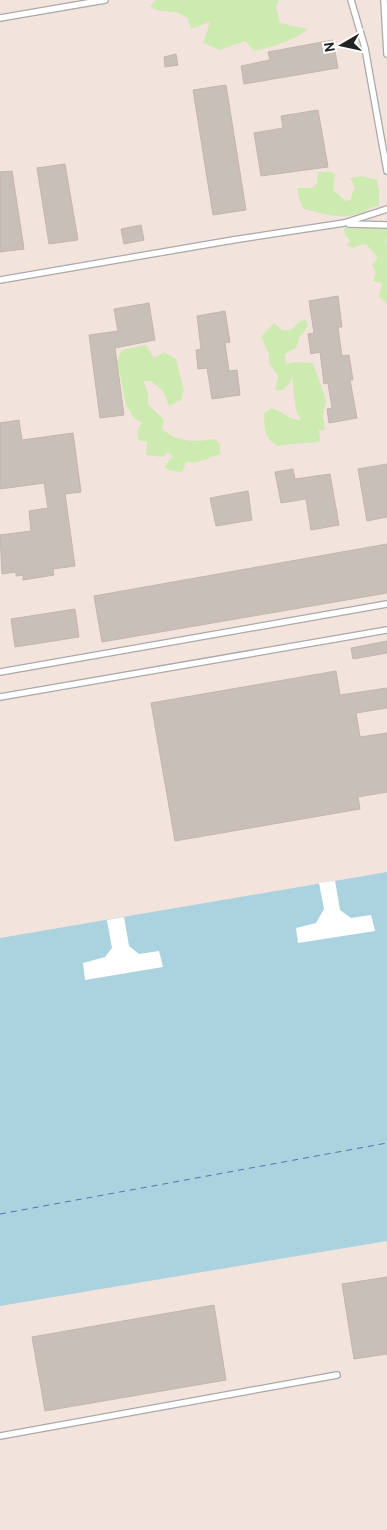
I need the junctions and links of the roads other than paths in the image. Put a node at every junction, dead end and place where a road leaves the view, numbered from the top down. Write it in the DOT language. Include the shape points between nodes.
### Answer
graph roads {
  1 [pos="105,0"];
  2 [pos="351,0"];
  3 [pos="384,0"];
  4 [pos="386,17"];
  5 [pos="0,18"];
  6 [pos="387,54"];
  7 [pos="387,171"];
  8 [pos="387,209"];
  9 [pos="344,223"];
  10 [pos="387,225"];
  11 [pos="0,280"];
  12 [pos="387,604"];
  13 [pos="387,630"];
  14 [pos="0,672"];
  15 [pos="0,697"];
  16 [pos="336,1375"];
  17 [pos="0,1436"];
  1 -- 5 [label="lane"];
  2 -- 7 [label="lane" via="365,48"];
  3 -- 4 [label="lane"];
  4 -- 6 [label="lane"];
  8 -- 9 [label="lane"];
  9 -- 10 [label="lane"];
  9 -- 11 [label="lane"];
  12 -- 14 [label="lane"];
  13 -- 15 [label="lane"];
  16 -- 17 [label="lane"];
}
